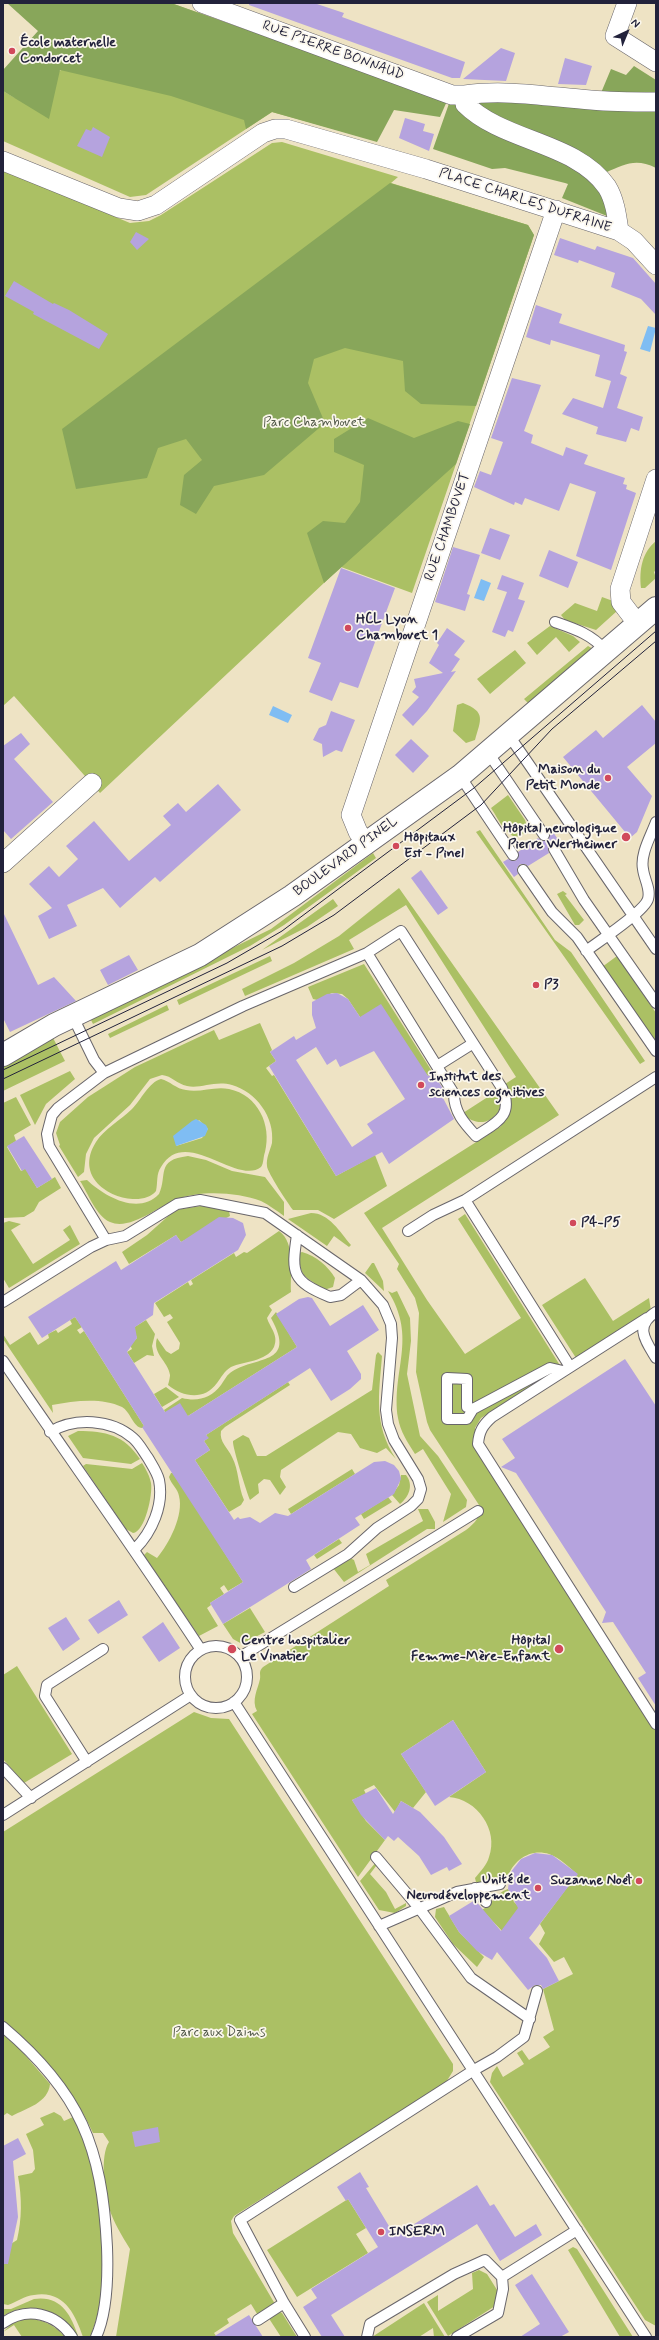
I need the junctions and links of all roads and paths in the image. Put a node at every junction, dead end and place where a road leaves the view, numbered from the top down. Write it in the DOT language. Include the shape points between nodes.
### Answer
graph roads {
  1 [pos="202,3"];
  2 [pos="627,3"];
  3 [pos="656,62"];
  4 [pos="465,95"];
  5 [pos="656,102"];
  6 [pos="3,161"];
  7 [pos="556,210"];
  8 [pos="619,231"];
  9 [pos="656,265"];
  10 [pos="656,478"];
  11 [pos="656,608"];
  12 [pos="555,622"];
  13 [pos="637,623"];
  14 [pos="606,650"];
  15 [pos="508,734"];
  16 [pos="487,752"];
  17 [pos="460,776"];
  18 [pos="92,783"];
  19 [pos="656,822"];
  20 [pos="544,835"];
  21 [pos="365,842"];
  22 [pos="554,849"];
  23 [pos="513,855"];
  24 [pos="3,862"];
  25 [pos="523,870"];
  26 [pos="633,916"];
  27 [pos="608,934"];
  28 [pos="586,950"];
  29 [pos="656,950"];
  30 [pos="367,953"];
  31 [pos="656,1003"];
  32 [pos="73,1017"];
  33 [pos="472,1044"];
  34 [pos="656,1051"];
  35 [pos="3,1055"];
  36 [pos="437,1066"];
  37 [pos="104,1073"];
  38 [pos="656,1077"];
  39 [pos="465,1200"];
  40 [pos="408,1230"];
  41 [pos="297,1235"];
  42 [pos="106,1240"];
  43 [pos="361,1280"];
  44 [pos="3,1302"];
  45 [pos="656,1312"];
  46 [pos="647,1318"];
  47 [pos="656,1358"];
  48 [pos="3,1362"];
  49 [pos="565,1366"];
  50 [pos="473,1409"];
  51 [pos="50,1432"];
  52 [pos="478,1511"];
  53 [pos="135,1550"];
  54 [pos="294,1587"];
  55 [pos="103,1650"];
  56 [pos="200,1650"];
  57 [pos="240,1657"];
  58 [pos="191,1695"];
  59 [pos="234,1702"];
  60 [pos="656,1724"];
  61 [pos="87,1762"];
  62 [pos="3,1768"];
  63 [pos="31,1798"];
  64 [pos="3,1815"];
  65 [pos="376,1857"];
  66 [pos="500,1884"];
  67 [pos="475,1888"];
  68 [pos="486,1902"];
  69 [pos="419,1908"];
  70 [pos="379,1926"];
  71 [pos="537,1991"];
  72 [pos="530,2019"];
  73 [pos="3,2027"];
  74 [pos="474,2070"];
  75 [pos="577,2230"];
  76 [pos="502,2277"];
  77 [pos="284,2303"];
  78 [pos="258,2320"];
  79 [pos="3,2323"];
  80 [pos="72,2337"];
  81 [pos="96,2337"];
  82 [pos="305,2337"];
  83 [pos="367,2337"];
  84 [pos="457,2337"];
  85 [pos="646,2337"];
  1 -- 4 [label="street, RUE PIERRE BONNAUD" via="452,95"];
  2 -- 3 [label="street" via="615,36"];
  4 -- 5 [label="street" via="544,95"];
  4 -- 8 [label="street, PLACE CHARLES DUFRAINE" via="465,104 486,120 573,159 591,170 607,188 614,203"];
  6 -- 7 [label="street, PLACE CHARLES DUFRAINE" via="129,211 138,211 156,205 263,133 286,129"];
  7 -- 8 [label="street, PLACE CHARLES DUFRAINE"];
  7 -- 21 [label="street, RUE CHAMBOVET" via="351,815"];
  8 -- 9 [label="street" via="634,241"];
  10 -- 13 [label="street" via="620,589 621,602"];
  11 -- 13 [label="main road, BOULEVARD PINEL"];
  12 -- 14 [label="lane" via="586,633"];
  13 -- 14 [label="main road, BOULEVARD PINEL"];
  14 -- 15 [label="main road, BOULEVARD PINEL"];
  15 -- 16 [label="main road, BOULEVARD PINEL"];
  15 -- 26 [label="lane"];
  16 -- 17 [label="main road, BOULEVARD PINEL"];
  16 -- 20 [label="lane"];
  17 -- 21 [label="main road, BOULEVARD PINEL"];
  17 -- 23 [label="lane"];
  18 -- 24 [label="street"];
  19 -- 26 [label="lane" via="642,861 649,892 648,900"];
  21 -- 32 [label="main road, BOULEVARD PINEL" via="292,896 200,955"];
  22 -- 27 [label="lane" via="584,900"];
  25 -- 28 [label="lane" via="552,912"];
  26 -- 27 [label="lane"];
  26 -- 29 [label="lane"];
  27 -- 28 [label="lane"];
  27 -- 31 [label="lane"];
  28 -- 34 [label="lane"];
  30 -- 33 [label="lane" via="401,931"];
  30 -- 36 [label="lane"];
  30 -- 37 [label="lane" via="243,1006"];
  32 -- 35 [label="main road, BOULEVARD PINEL" via="54,1025"];
  32 -- 37 [label="lane" via="94,1060"];
  33 -- 36 [label="lane"];
  33 -- 36 [label="lane" via="506,1098 503,1116 476,1136 459,1116 454,1105 454,1094"];
  37 -- 42 [label="lane" via="58,1108 52,1115 47,1134 49,1146"];
  38 -- 39 [label="lane"];
  39 -- 40 [label="lane"];
  39 -- 49 [label="lane"];
  41 -- 42 [label="lane" via="265,1213 254,1209 200,1200 177,1204 125,1236"];
  41 -- 43 [label="lane"];
  41 -- 43 [label="lane" via="294,1269 302,1282 330,1297 341,1295"];
  42 -- 44 [label="lane"];
  43 -- 54 [label="lane" via="383,1305 391,1324 386,1410 388,1424 421,1489 418,1499 411,1506 377,1528 348,1554"];
  45 -- 46 [label="lane"];
  46 -- 47 [label="lane" via="643,1326 644,1336"];
  46 -- 49 [label="lane"];
  48 -- 51 [label="lane"];
  49 -- 50 [label="lane" via="550,1368"];
  49 -- 60 [label="lane" via="484,1424 478,1434 478,1444"];
  50 -- 50 [label="lane" via="467,1419 447,1419 447,1378 467,1379 467,1407"];
  51 -- 53 [label="lane"];
  51 -- 53 [label="lane" via="70,1423 96,1423 124,1431 142,1449 157,1473 159,1500 151,1528"];
  52 -- 57 [label="lane"];
  53 -- 56 [label="lane"];
  55 -- 61 [label="lane" via="47,1685 45,1696"];
  56 -- 57 [label="lane" via="214,1645 229,1648"];
  56 -- 58 [label="lane" via="191,1658 186,1670 186,1683"];
  57 -- 59 [label="lane" via="246,1668 247,1681 243,1693"];
  58 -- 59 [label="lane" via="199,1703 211,1707 223,1707"];
  58 -- 61 [label="lane"];
  59 -- 70 [label="lane"];
  61 -- 63 [label="lane"];
  62 -- 63 [label="lane"];
  63 -- 64 [label="lane"];
  65 -- 69 [label="lane"];
  66 -- 67 [label="lane"];
  67 -- 68 [label="lane"];
  67 -- 69 [label="lane" via="457,1892"];
  69 -- 70 [label="lane"];
  69 -- 72 [label="lane" via="471,1978"];
  70 -- 74 [label="lane"];
  71 -- 72 [label="lane"];
  72 -- 74 [label="lane" via="524,2037"];
  73 -- 81 [label="lane" via="41,2061 58,2081 78,2113 94,2154 105,2210 108,2264"];
  74 -- 75 [label="lane"];
  74 -- 77 [label="lane" via="240,2220"];
  75 -- 76 [label="lane"];
  75 -- 85 [label="lane"];
  76 -- 83 [label="lane" via="485,2260 454,2274 370,2324"];
  76 -- 84 [label="lane" via="503,2288 498,2312"];
  77 -- 78 [label="lane"];
  77 -- 82 [label="lane"];
  79 -- 80 [label="lane" via="18,2314 35,2313 53,2320"];
}
